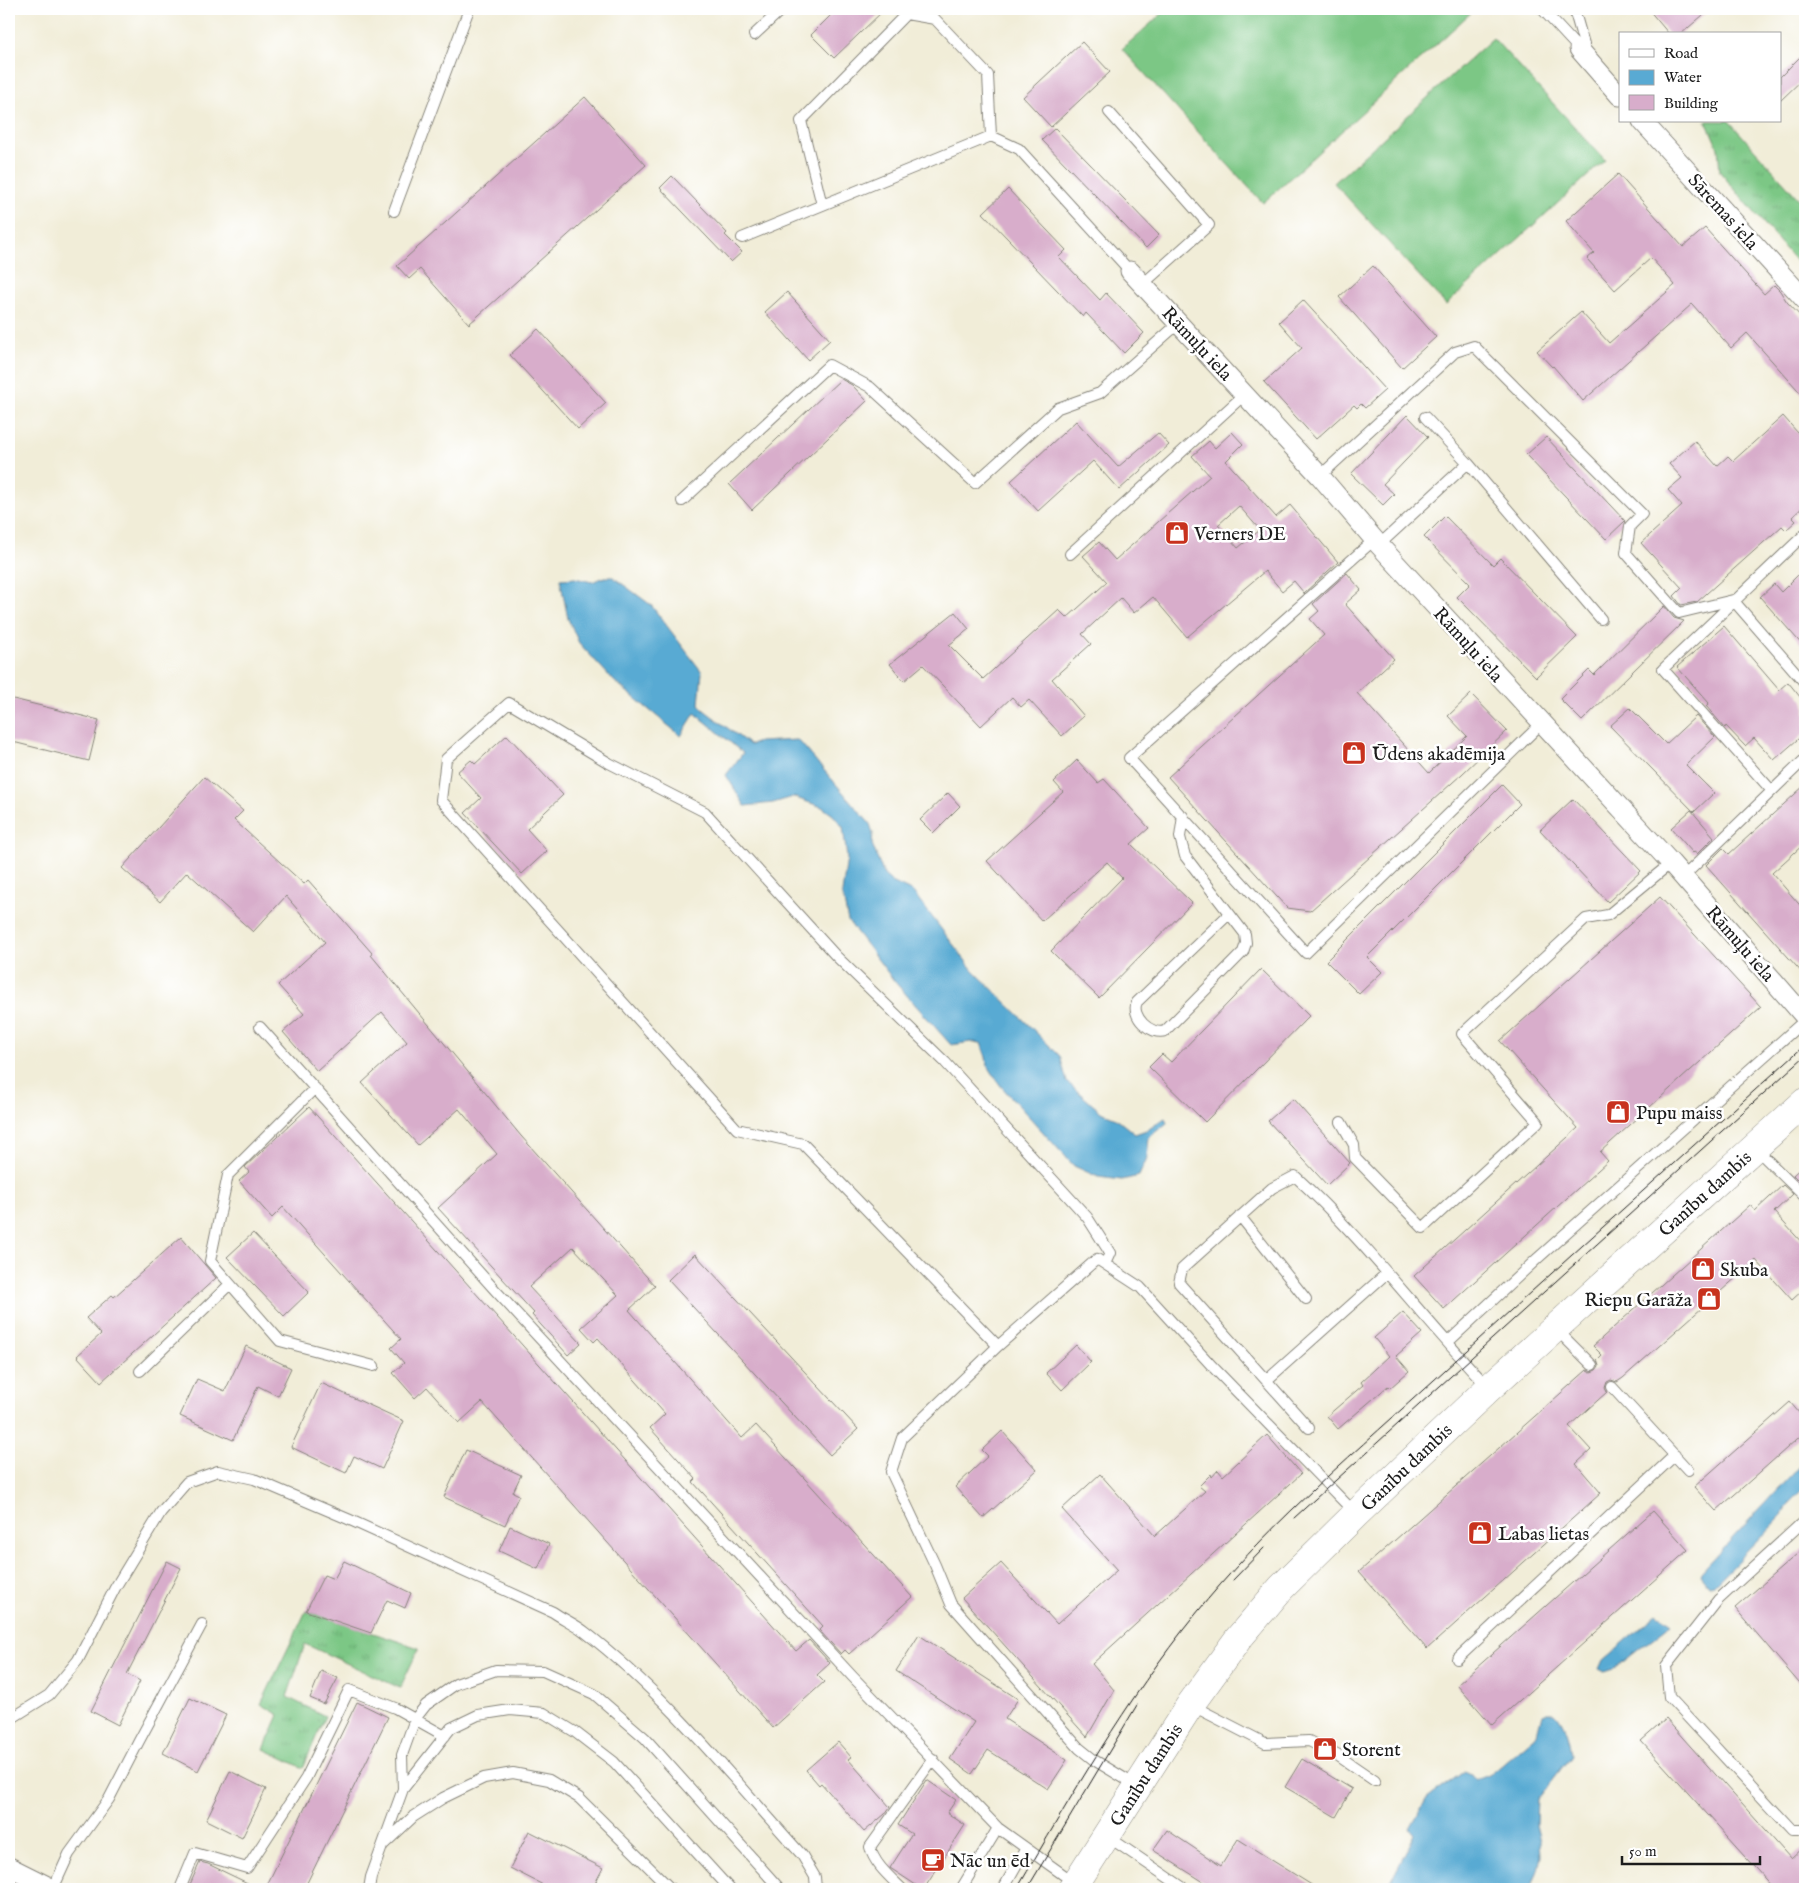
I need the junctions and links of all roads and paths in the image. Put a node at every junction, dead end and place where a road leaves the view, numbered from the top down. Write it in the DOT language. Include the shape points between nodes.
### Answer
graph roads {
  1 [pos="469,9"];
  2 [pos="782,9"];
  3 [pos="1542,9"];
  4 [pos="1574,9"];
  5 [pos="754,35"];
  6 [pos="1579,49"];
  7 [pos="1619,95"];
  8 [pos="1109,112"];
  9 [pos="1643,122"];
  10 [pos="991,136"];
  11 [pos="822,205"];
  12 [pos="394,211"];
  13 [pos="742,238"];
  14 [pos="1137,277"];
  15 [pos="1805,300"];
  16 [pos="1179,323"];
  17 [pos="1246,394"];
  18 [pos="1424,417"];
  19 [pos="1468,463"];
  20 [pos="1320,476"];
  21 [pos="682,501"];
  22 [pos="1805,534"];
  23 [pos="1376,542"];
  24 [pos="1070,554"];
  25 [pos="1734,602"];
  26 [pos="1602,619"];
  27 [pos="1805,682"];
  28 [pos="1542,723"];
  29 [pos="1803,765"];
  30 [pos="1772,791"];
  31 [pos="1183,816"];
  32 [pos="1677,870"];
  33 [pos="1229,914"];
  34 [pos="1805,1016"];
  35 [pos="260,1027"];
  36 [pos="315,1088"];
  37 [pos="1805,1102"];
  38 [pos="1341,1122"];
  39 [pos="1755,1148"];
  40 [pos="1805,1197"];
  41 [pos="1240,1216"];
  42 [pos="1106,1264"];
  43 [pos="1387,1273"];
  44 [pos="230,1284"];
  45 [pos="1306,1298"];
  46 [pos="1556,1328"];
  47 [pos="1448,1342"];
  48 [pos="998,1346"];
  49 [pos="374,1366"];
  50 [pos="1592,1366"];
  51 [pos="140,1371"];
  52 [pos="1267,1380"];
  53 [pos="1612,1387"];
  54 [pos="1489,1388"];
  55 [pos="1309,1428"];
  56 [pos="1675,1455"];
  57 [pos="1688,1470"];
  58 [pos="1356,1514"];
  59 [pos="1805,1520"];
  60 [pos="202,1624"];
  61 [pos="1457,1659"];
  62 [pos="1190,1705"];
  63 [pos="9,1720"];
  64 [pos="415,1720"];
  65 [pos="445,1736"];
  66 [pos="933,1759"];
  67 [pos="1375,1782"];
  68 [pos="1137,1786"];
  69 [pos="403,1789"];
  70 [pos="998,1828"];
  71 [pos="1805,1830"];
  72 [pos="1107,1835"];
  73 [pos="382,1847"];
  74 [pos="1026,1848"];
  75 [pos="9,1867"];
  76 [pos="1074,1886"];
  77 [pos="53,1889"];
  78 [pos="180,1889"];
  79 [pos="370,1889"];
  80 [pos="671,1889"];
  81 [pos="730,1889"];
  82 [pos="780,1889"];
  83 [pos="816,1889"];
  84 [pos="902,1889"];
  85 [pos="961,1889"];
  86 [pos="1003,1889"];
  87 [pos="1185,1889"];
  1 -- 12 [label="lane"];
  2 -- 5 [label="lane"];
  3 -- 6 [label="lane"];
  4 -- 6 [label="lane" via="1584,44"];
  6 -- 7 [label="street"];
  8 -- 14 [label="lane" via="1209,225"];
  9 -- 15 [label="street, Sāremas iela"];
  10 -- 11 [label="lane"];
  10 -- 11 [label="lane" via="988,75 935,19 906,14 801,121"];
  10 -- 14 [label="lane" via="1019,149"];
  11 -- 13 [label="lane"];
  14 -- 16 [label="street, Rāmuļu iela"];
  16 -- 17 [label="street, Rāmuļu iela"];
  16 -- 21 [label="lane" via="1100,393 1058,408 975,483 870,387 829,365"];
  17 -- 20 [label="street, Rāmuļu iela"];
  17 -- 24 [label="lane"];
  18 -- 19 [label="lane"];
  19 -- 23 [label="lane"];
  19 -- 26 [label="lane"];
  20 -- 23 [label="street, Rāmuļu iela"];
  20 -- 25 [label="lane" via="1455,352 1474,346 1642,514 1630,526 1626,553 1679,613"];
  22 -- 25 [label="lane"];
  23 -- 28 [label="street, Rāmuļu iela"];
  23 -- 31 [label="lane" via="1129,758"];
  25 -- 27 [label="lane"];
  25 -- 30 [label="lane" via="1664,669"];
  28 -- 31 [label="lane" via="1306,952"];
  28 -- 32 [label="street, Rāmuļu iela"];
  29 -- 30 [label="lane"];
  30 -- 32 [label="lane"];
  31 -- 33 [label="lane" via="1180,837 1185,856"];
  32 -- 34 [label="street, Rāmuļu iela"];
  32 -- 38 [label="lane" via="1608,915 1586,919 1462,1034 1538,1122 1423,1228 1355,1158 1354,1145"];
  33 -- 33 [label="lane" via="1245,934 1243,952 1166,1031 1152,1031 1135,1014 1137,1002"];
  34 -- 47 [label="lane"];
  35 -- 36 [label="lane"];
  36 -- 44 [label="lane" via="228,1174 210,1262"];
  36 -- 66 [label="lane" via="494,1290"];
  37 -- 39 [label="main road, Ganību dambis"];
  39 -- 40 [label="lane"];
  39 -- 46 [label="main road, Ganību dambis"];
  41 -- 43 [label="lane" via="1272,1188 1294,1176"];
  41 -- 45 [label="lane"];
  41 -- 52 [label="lane" via="1182,1269 1179,1283"];
  42 -- 48 [label="lane" via="1097,1259"];
  42 -- 48 [label="lane" via="1110,1253 1087,1217 945,1062 836,956 705,812 610,763 509,704 446,759 441,800 737,1129 803,1144"];
  42 -- 58 [label="lane" via="1140,1287"];
  43 -- 47 [label="lane"];
  43 -- 52 [label="lane"];
  44 -- 49 [label="lane" via="280,1341"];
  44 -- 51 [label="lane"];
  46 -- 50 [label="lane"];
  46 -- 54 [label="main road, Ganību dambis"];
  47 -- 54 [label="lane"];
  48 -- 68 [label="lane" via="902,1438 890,1472 951,1604 1079,1748"];
  52 -- 55 [label="lane"];
  53 -- 56 [label="lane"];
  54 -- 58 [label="main road, Ganību dambis"];
  56 -- 57 [label="lane"];
  56 -- 61 [label="lane"];
  58 -- 62 [label="main road, Ganību dambis" via="1281,1588 1238,1639"];
  59 -- 71 [label="lane" via="1718,1600 1666,1666 1668,1697 1792,1830"];
  60 -- 77 [label="lane" via="138,1740 110,1799 69,1854"];
  62 -- 67 [label="lane" via="1265,1743 1309,1741 1338,1755"];
  62 -- 68 [label="main road, Ganību dambis"];
  63 -- 83 [label="lane" via="49,1695 78,1660 115,1588 161,1512 187,1482 218,1471 254,1479 348,1519 553,1612 584,1631 658,1698 802,1855 815,1877"];
  64 -- 65 [label="lane"];
  64 -- 69 [label="lane" via="402,1756"];
  64 -- 78 [label="lane" via="395,1708 349,1690 306,1778 247,1868 195,1853"];
  64 -- 82 [label="lane" via="426,1705 456,1684 496,1670 544,1671 594,1694 645,1738"];
  65 -- 69 [label="lane"];
  65 -- 81 [label="lane" via="452,1728 478,1715 510,1710 544,1713 614,1762"];
  66 -- 70 [label="lane"];
  66 -- 84 [label="lane" via="870,1847 878,1863"];
  68 -- 72 [label="main road, Ganību dambis"];
  69 -- 73 [label="lane"];
  70 -- 74 [label="lane"];
  70 -- 85 [label="lane"];
  72 -- 76 [label="main road, Ganību dambis"];
  72 -- 87 [label="lane"];
  73 -- 79 [label="lane" via="370,1877"];
  73 -- 80 [label="lane" via="413,1817 444,1798 484,1778 513,1773 549,1780 578,1798"];
  74 -- 76 [label="lane"];
  74 -- 86 [label="lane"];
  75 -- 77 [label="street"];
}
